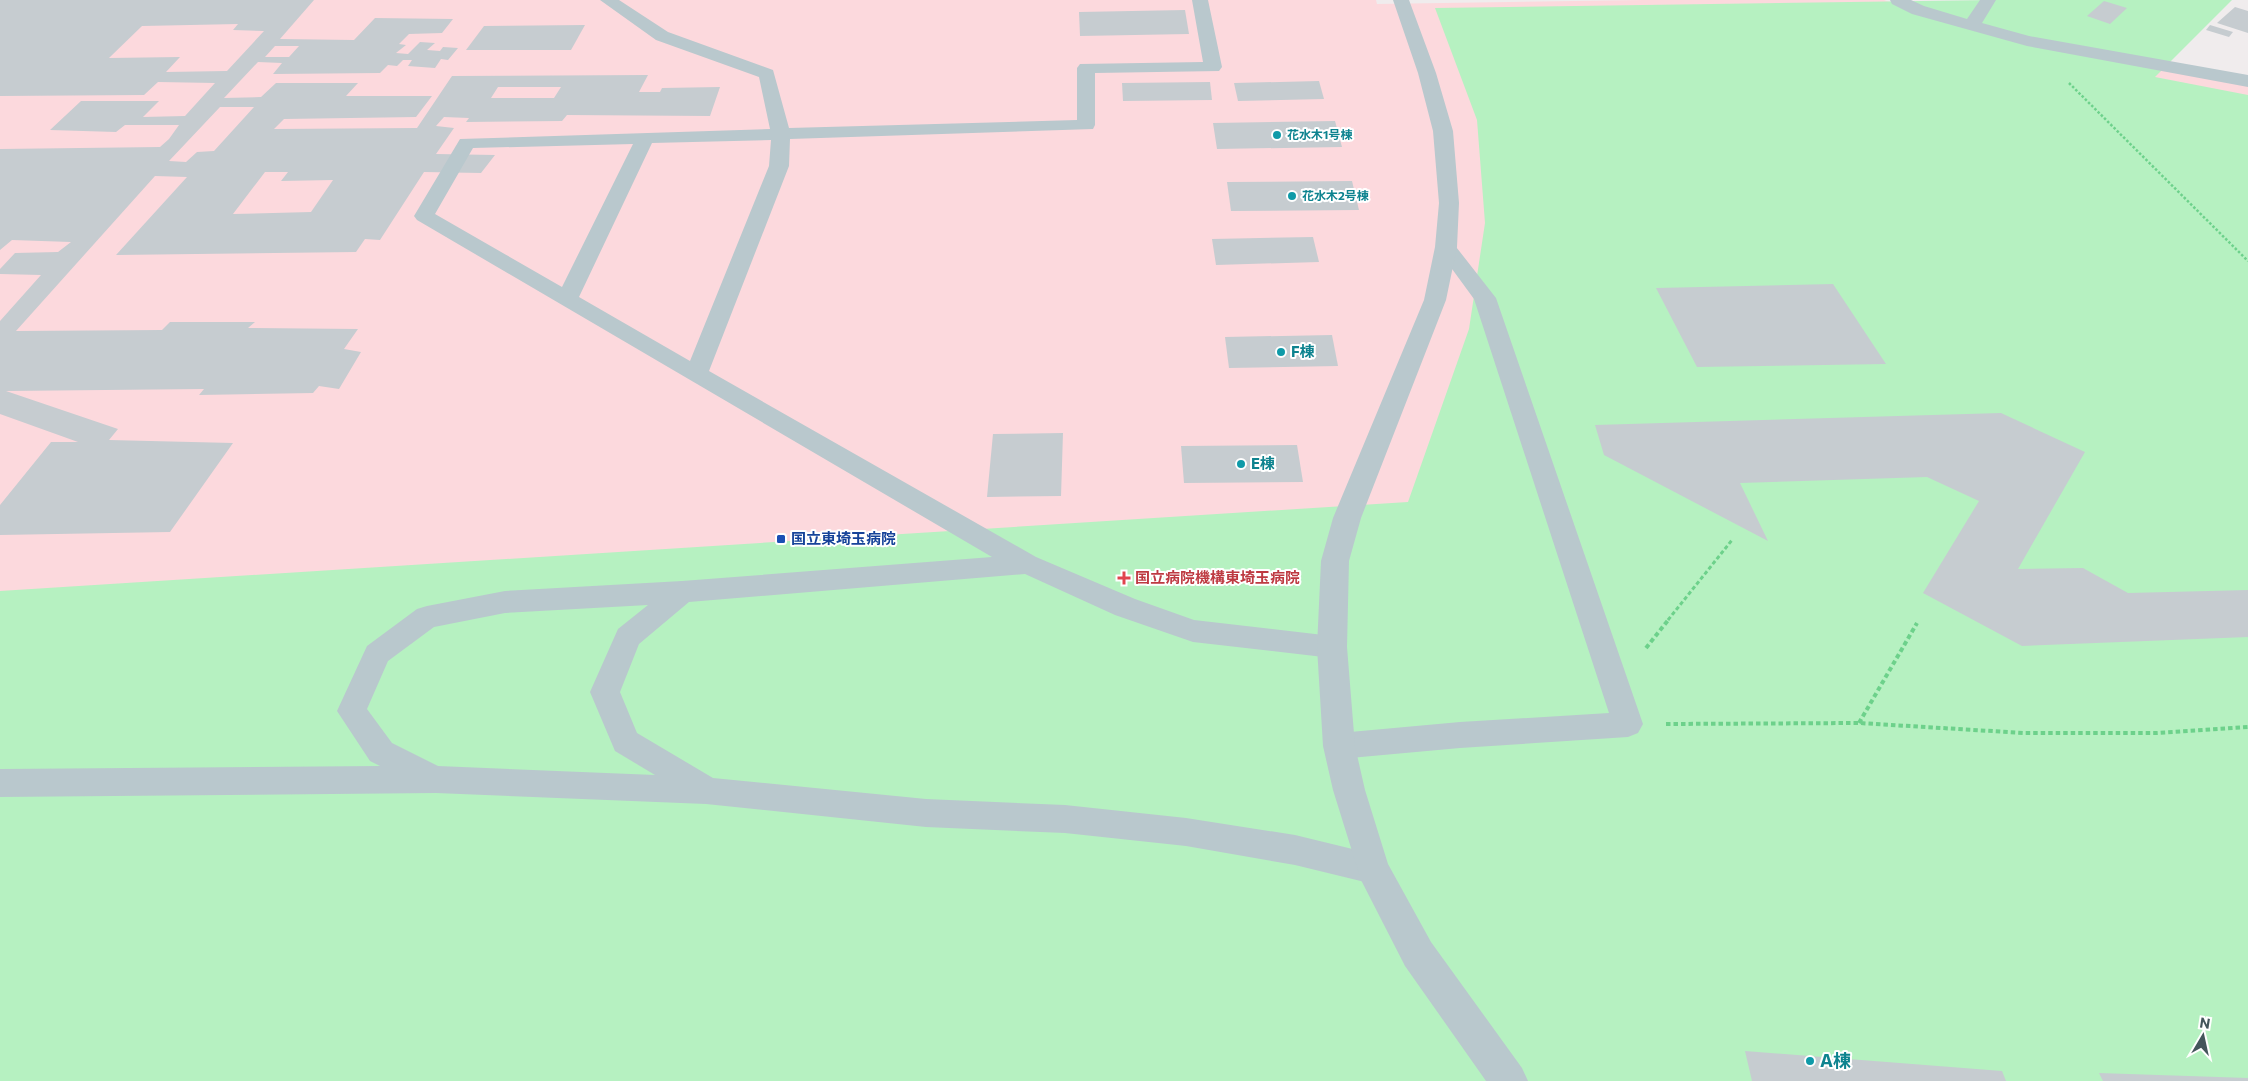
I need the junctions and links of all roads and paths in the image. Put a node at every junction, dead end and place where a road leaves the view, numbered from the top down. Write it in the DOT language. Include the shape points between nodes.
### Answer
graph roads {
  1 [pos="608,0"];
  2 [pos="1200,0"];
  3 [pos="1400,0"];
  4 [pos="1898,0"];
  5 [pos="1988,0"];
  6 [pos="1971,26"];
  7 [pos="2027,40"];
  8 [pos="2248,81"];
  9 [pos="781,134"];
  10 [pos="645,138"];
  11 [pos="1446,247"];
  12 [pos="2248,261"];
  13 [pos="567,300"];
  14 [pos="696,375"];
  15 [pos="1732,540"];
  16 [pos="1027,564"];
  17 [pos="682,592"];
  18 [pos="1916,623"];
  19 [pos="1332,647"];
  20 [pos="1616,685"];
  21 [pos="1859,723"];
  22 [pos="1628,724"];
  23 [pos="2248,726"];
  24 [pos="1339,746"];
  25 [pos="436,779"];
  26 [pos="0,783"];
  27 [pos="708,791"];
  28 [pos="1373,869"];
  29 [pos="1509,1081"];
  1 -- 9 [label="lane" via="662,36 767,74"];
  2 -- 9 [label="lane" via="1212,66 1086,68 1086,126"];
  3 -- 11 [label="street" via="1427,73 1443,131 1449,202"];
  4 -- 6 [label="street" via="1918,10"];
  5 -- 6 [label="street"];
  6 -- 7 [label="street"];
  7 -- 8 [label="street"];
  7 -- 12 [label="path"];
  9 -- 10 [label="lane"];
  9 -- 14 [label="lane" via="780,166"];
  10 -- 13 [label="lane"];
  10 -- 13 [label="lane" via="467,143 424,216"];
  11 -- 19 [label="street" via="1435,300 1347,518 1335,561"];
  11 -- 20 [label="lane" via="1486,298"];
  13 -- 14 [label="lane"];
  14 -- 16 [label="lane"];
  15 -- 20 [label="path"];
  16 -- 17 [label="lane"];
  16 -- 19 [label="lane" via="1125,607 1193,631"];
  17 -- 25 [label="lane" via="505,602 427,617 377,654 352,711 381,752"];
  17 -- 27 [label="lane" via="628,638 605,692 626,742"];
  18 -- 21 [label="path"];
  19 -- 24 [label="street"];
  20 -- 22 [label="lane"];
  21 -- 22 [label="path"];
  21 -- 23 [label="path" via="2024,733 2156,733"];
  22 -- 24 [label="lane"];
  24 -- 28 [label="street"];
  25 -- 26 [label="lane"];
  25 -- 27 [label="lane"];
  27 -- 28 [label="lane" via="926,813 1065,819 1186,832 1295,850"];
  28 -- 29 [label="street" via="1418,954"];
}
